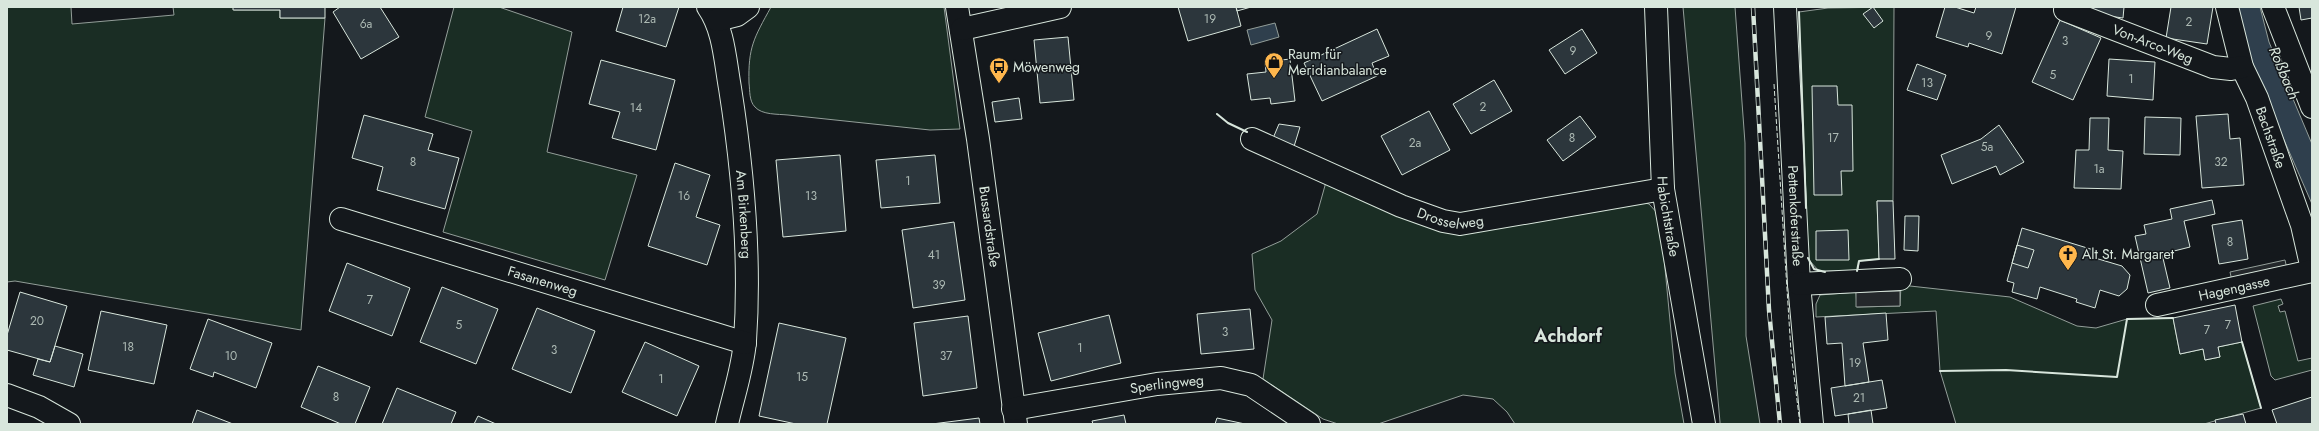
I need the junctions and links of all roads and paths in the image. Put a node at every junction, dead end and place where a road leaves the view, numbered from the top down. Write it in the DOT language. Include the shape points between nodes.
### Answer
graph roads {
  1 [pos="748,7"];
  2 [pos="957,7"];
  3 [pos="1060,7"];
  4 [pos="1656,7"];
  5 [pos="1785,7"];
  6 [pos="2227,7"];
  7 [pos="2273,7"];
  8 [pos="2065,10"];
  9 [pos="712,14"];
  10 [pos="962,29"];
  11 [pos="2242,67"];
  12 [pos="2312,107"];
  13 [pos="1252,139"];
  14 [pos="1663,189"];
  15 [pos="341,219"];
  16 [pos="2312,270"];
  17 [pos="1900,279"];
  18 [pos="1799,284"];
  19 [pos="2157,305"];
  20 [pos="745,343"];
  21 [pos="7,395"];
  22 [pos="1015,416"];
  23 [pos="69,424"];
  24 [pos="727,424"];
  25 [pos="1309,424"];
  26 [pos="1704,424"];
  27 [pos="1812,424"];
  1 -- 9 [label="street" via="737,15"];
  2 -- 10 [label="street, Bussardstraße"];
  3 -- 10 [label="street"];
  4 -- 14 [label="street, Habichtstraße"];
  5 -- 18 [label="street, Pettenkoferstraße"];
  6 -- 11 [label="street, Bachstraße"];
  7 -- 12 [label="street"];
  8 -- 11 [label="street, Von-Arco-Weg" via="2213,67"];
  9 -- 20 [label="street, Am Birkenberg" via="734,115 747,232"];
  10 -- 22 [label="street, Bussardstraße"];
  11 -- 16 [label="street, Bachstraße" via="2257,98 2302,224"];
  13 -- 14 [label="street, Drosselweg" via="1401,206 1443,221 1460,224"];
  14 -- 26 [label="street, Habichtstraße"];
  15 -- 20 [label="street, Fasanenweg"];
  16 -- 19 [label="street, Hagengasse"];
  17 -- 18 [label="street"];
  18 -- 27 [label="street, Pettenkoferstraße"];
  20 -- 24 [label="street, Am Birkenberg"];
  21 -- 23 [label="street" via="39,407"];
  22 -- 25 [label="street, Sperlingweg" via="1157,384 1221,378 1251,385"];
}
